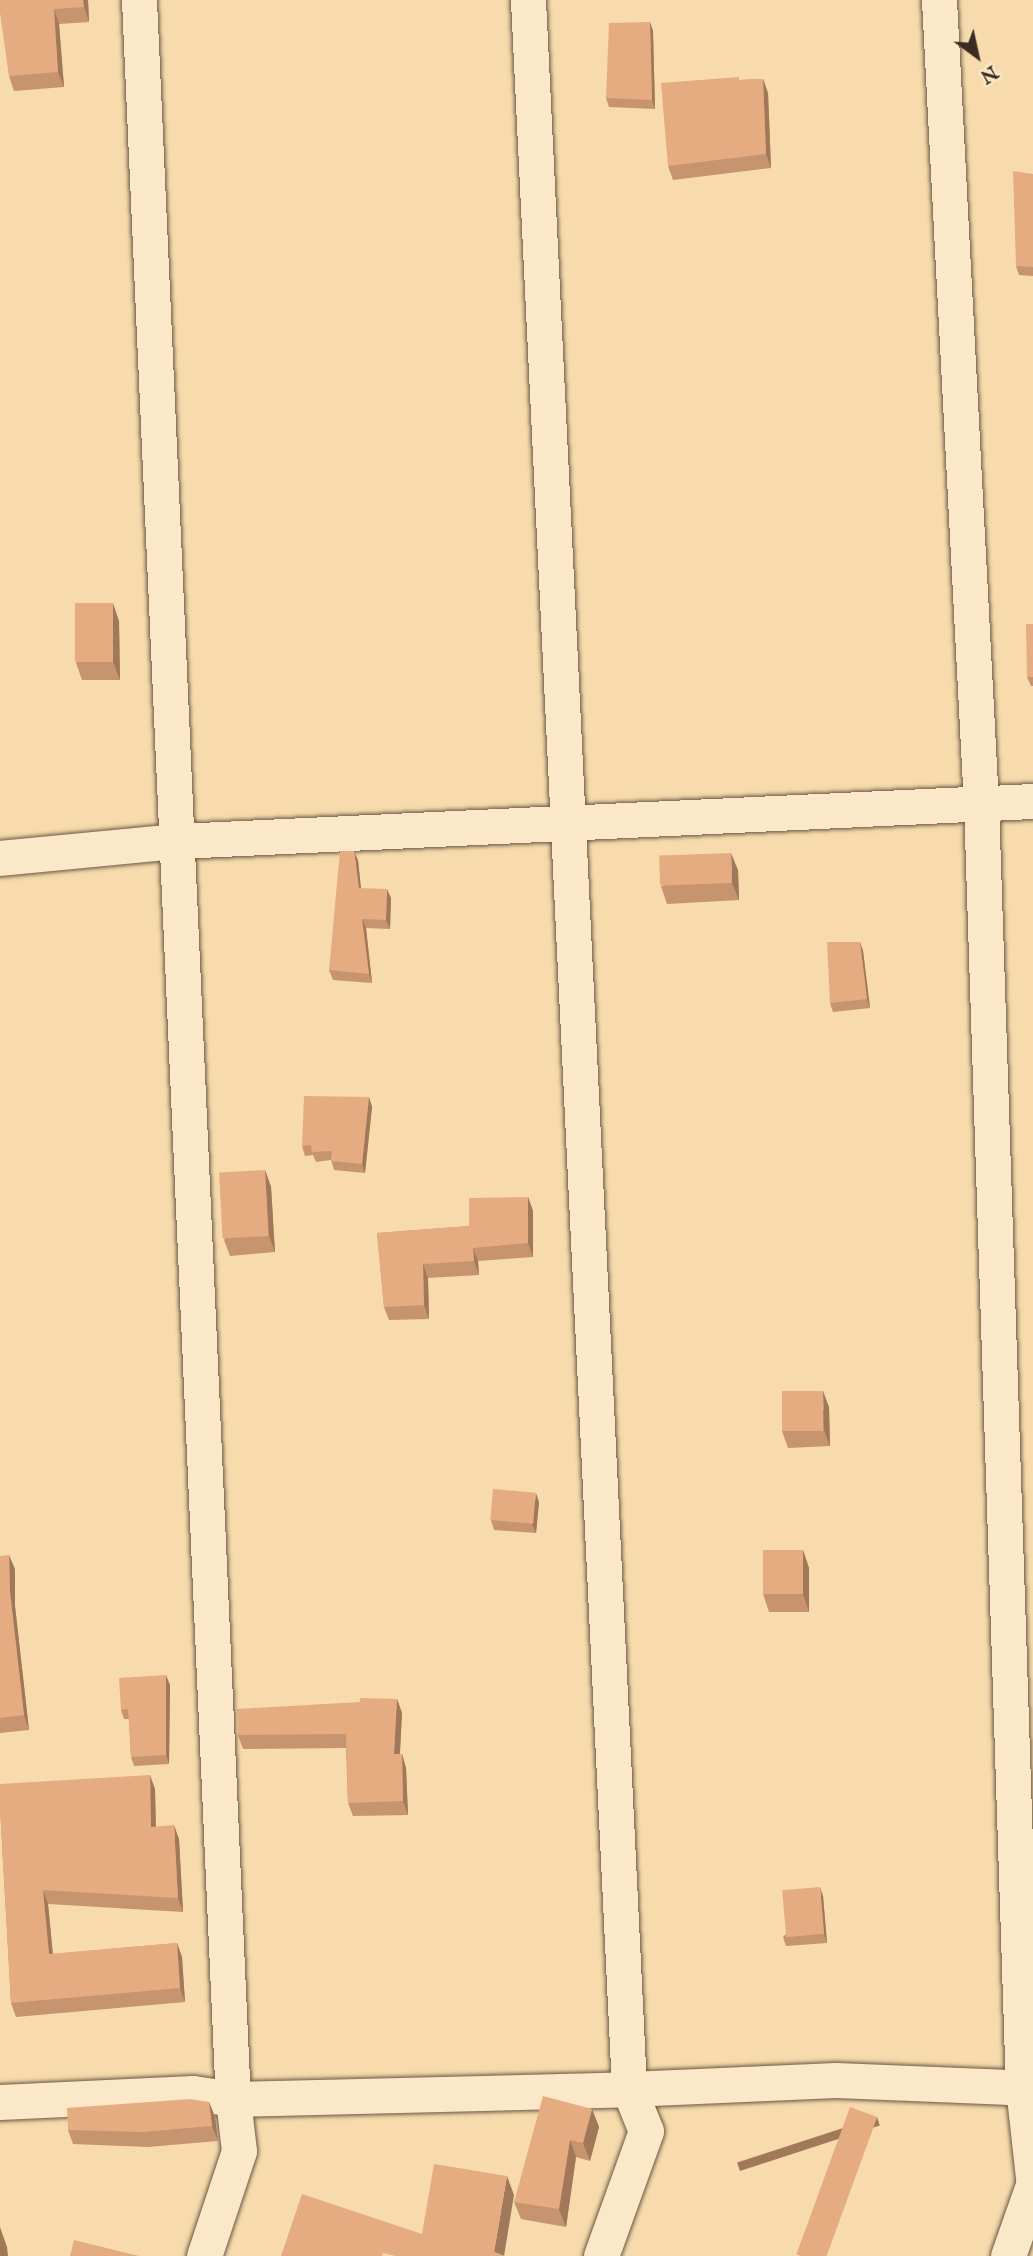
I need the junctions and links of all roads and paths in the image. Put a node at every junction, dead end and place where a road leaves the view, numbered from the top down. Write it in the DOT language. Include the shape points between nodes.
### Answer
graph roads {
  1 [pos="139,0"];
  2 [pos="528,0"];
  3 [pos="939,0"];
  4 [pos="1033,801"];
  5 [pos="981,803"];
  6 [pos="567,822"];
  7 [pos="178,841"];
  8 [pos="0,858"];
  9 [pos="1028,2087"];
  10 [pos="629,2090"];
  11 [pos="233,2099"];
  12 [pos="0,2102"];
  13 [pos="1033,2178"];
  14 [pos="1033,2185"];
  15 [pos="204,2256"];
  16 [pos="601,2256"];
  17 [pos="1008,2256"];
  1 -- 7 [label="street"];
  2 -- 6 [label="street"];
  3 -- 5 [label="street"];
  4 -- 5 [label="street"];
  5 -- 6 [label="street"];
  5 -- 9 [label="street"];
  6 -- 7 [label="street"];
  6 -- 10 [label="street"];
  7 -- 8 [label="street"];
  7 -- 11 [label="street"];
  9 -- 10 [label="street" via="836,2080"];
  9 -- 13 [label="street"];
  10 -- 11 [label="street"];
  10 -- 16 [label="street" via="646,2131"];
  11 -- 12 [label="street" via="193,2093"];
  11 -- 15 [label="street" via="239,2151"];
  14 -- 17 [label="street"];
}
